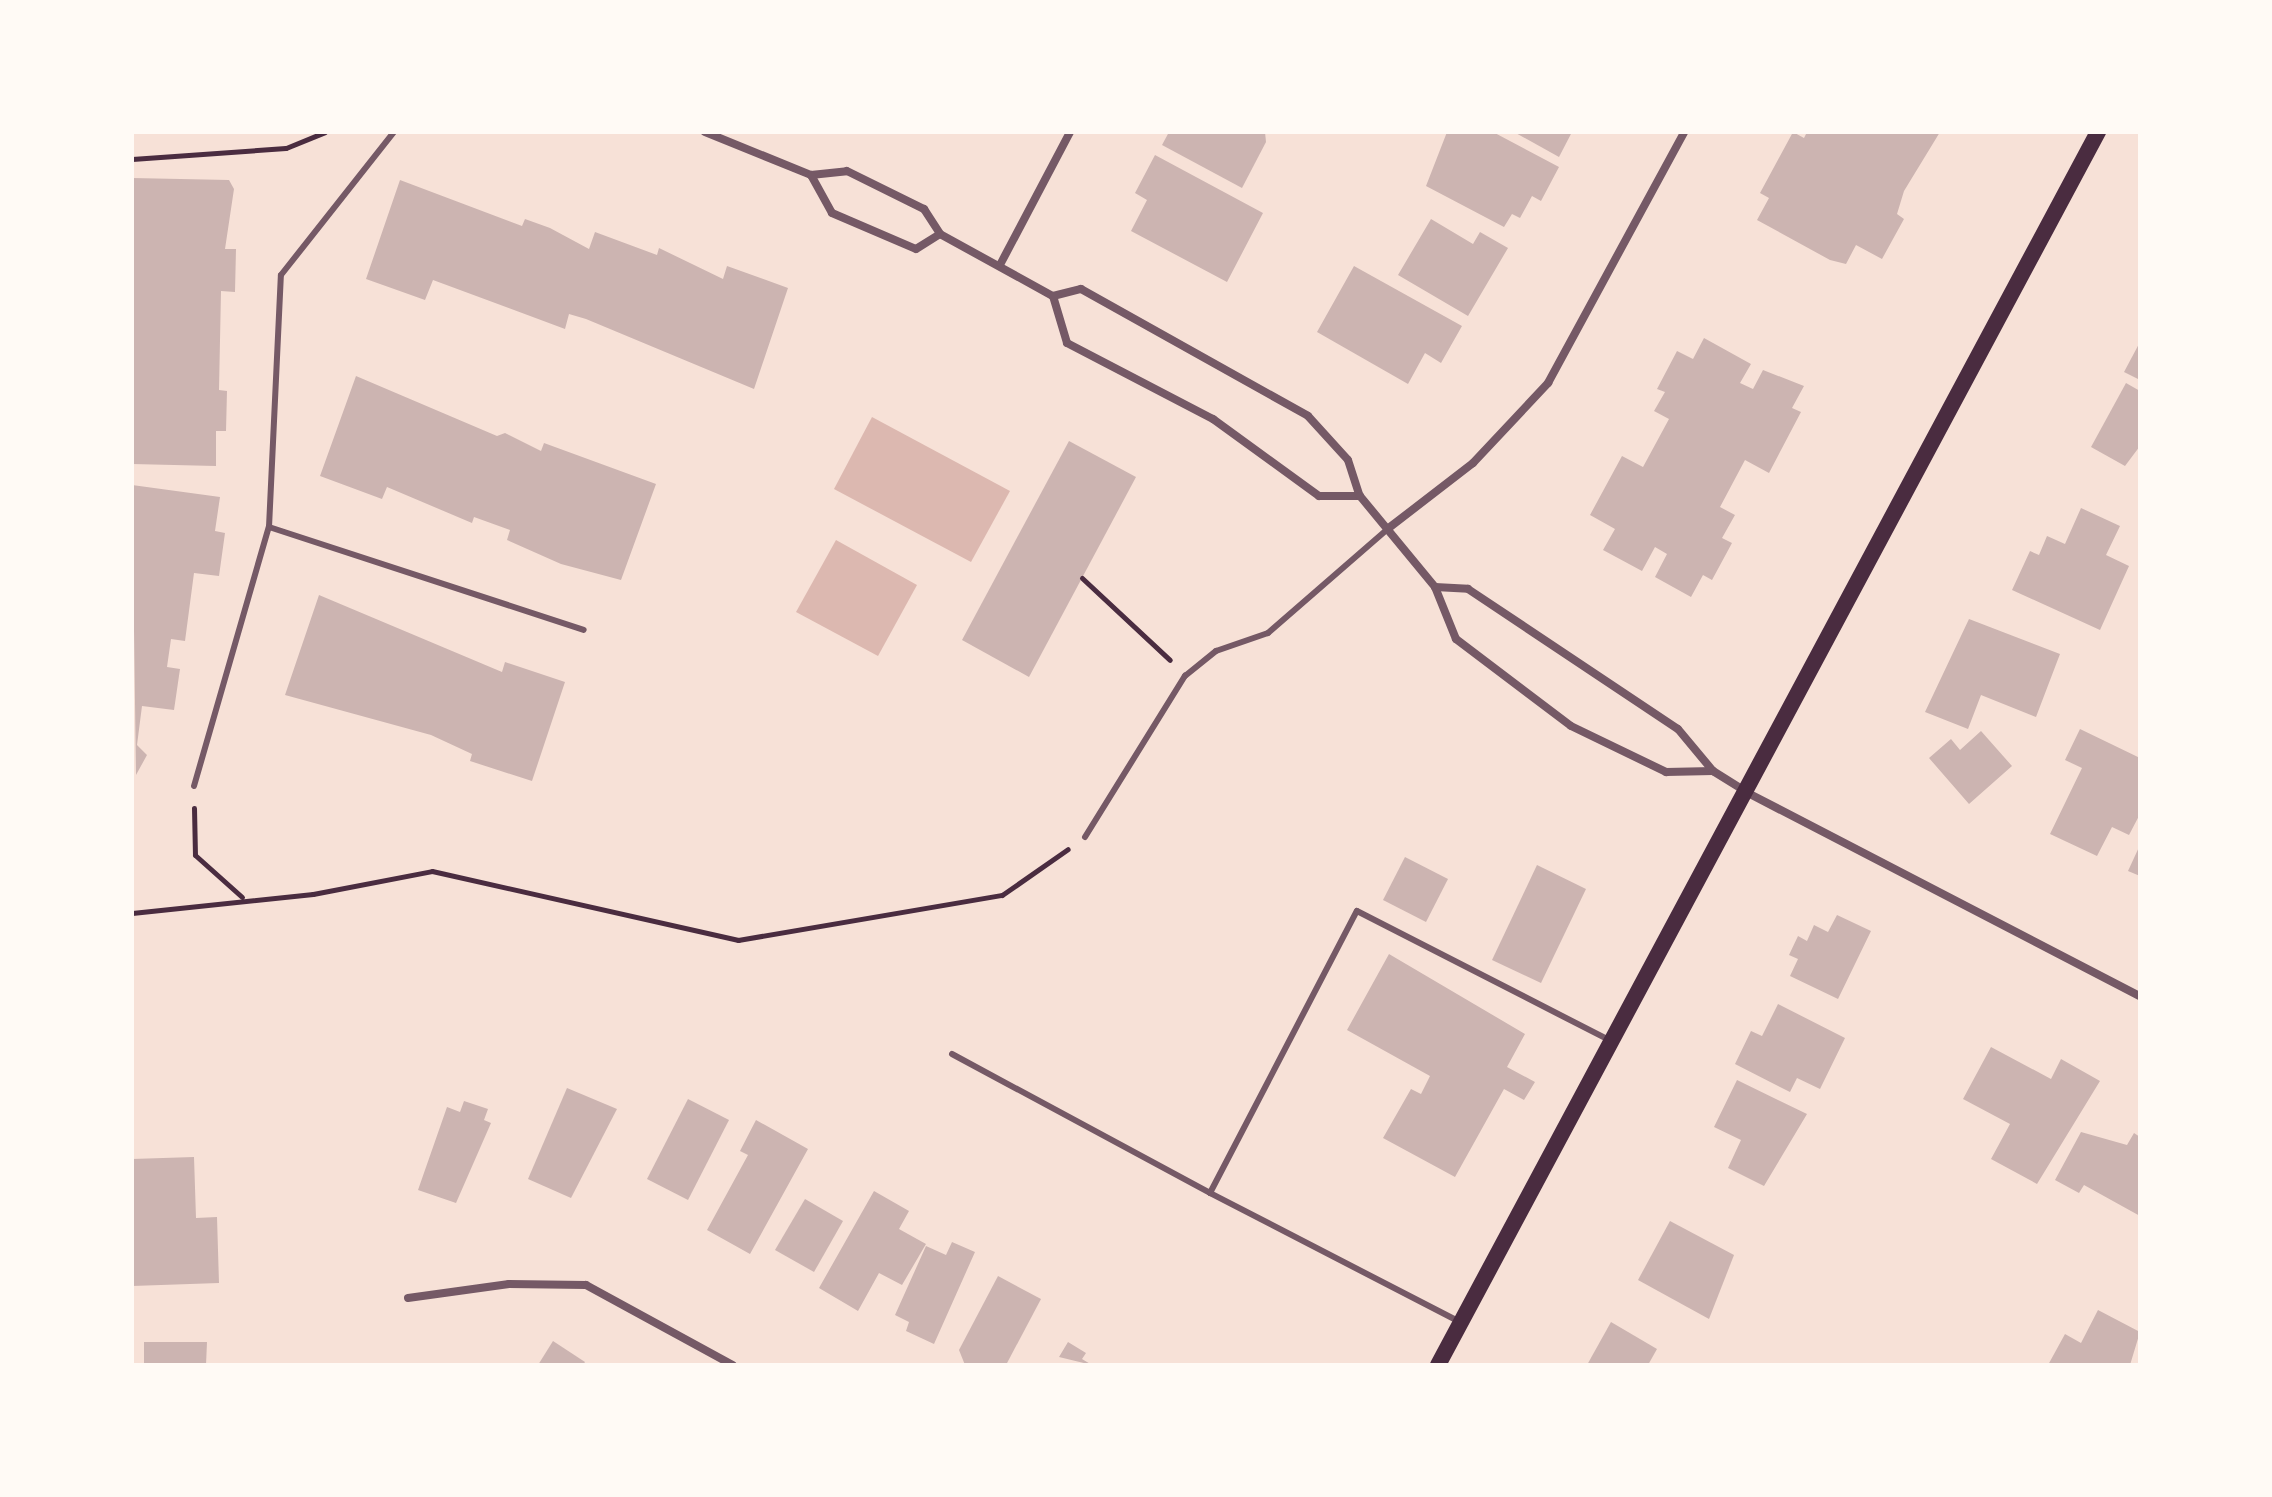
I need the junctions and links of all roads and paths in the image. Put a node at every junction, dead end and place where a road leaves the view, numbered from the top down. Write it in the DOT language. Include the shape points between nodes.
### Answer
graph roads {
  1 [pos="325,132"];
  2 [pos="394,132"];
  3 [pos="705,132"];
  4 [pos="1070,132"];
  5 [pos="1684,132"];
  6 [pos="2098,132"];
  7 [pos="132,159"];
  8 [pos="811,175"];
  9 [pos="940,234"];
  10 [pos="1001,263"];
  11 [pos="1053,296"];
  12 [pos="1360,496"];
  13 [pos="269,527"];
  14 [pos="1390,527"];
  15 [pos="1082,578"];
  16 [pos="1435,587"];
  17 [pos="584,630"];
  18 [pos="1185,676"];
  19 [pos="1713,771"];
  20 [pos="194,786"];
  21 [pos="1746,792"];
  22 [pos="1085,837"];
  23 [pos="243,898"];
  24 [pos="132,913"];
  25 [pos="2140,996"];
  26 [pos="1611,1041"];
  27 [pos="952,1054"];
  28 [pos="1210,1193"];
  29 [pos="408,1298"];
  30 [pos="1460,1322"];
  31 [pos="733,1365"];
  32 [pos="1438,1365"];
  1 -- 7 [label="path" via="286,148"];
  2 -- 13 [label="lane" via="281,275"];
  3 -- 8 [label="street"];
  4 -- 10 [label="street"];
  5 -- 14 [label="street" via="1548,383 1473,463"];
  6 -- 21 [label="main road"];
  8 -- 9 [label="street" via="847,171 924,209"];
  8 -- 9 [label="street" via="832,213 916,249"];
  9 -- 10 [label="street"];
  10 -- 11 [label="street"];
  11 -- 12 [label="street" via="1067,343 1213,419 1319,496"];
  11 -- 12 [label="street" via="1081,289 1308,416 1348,460"];
  12 -- 14 [label="street"];
  13 -- 17 [label="lane"];
  13 -- 20 [label="lane"];
  14 -- 16 [label="street"];
  14 -- 18 [label="lane" via="1268,633 1216,651"];
  15 -- 18 [label="path"];
  16 -- 19 [label="street" via="1468,589 1678,729"];
  16 -- 19 [label="street" via="1456,639 1571,726 1666,772"];
  18 -- 22 [label="lane"];
  19 -- 21 [label="street"];
  20 -- 23 [label="path" via="195,855"];
  21 -- 25 [label="street"];
  21 -- 26 [label="main road"];
  22 -- 23 [label="path" via="1002,895 738,940 432,871 313,894"];
  23 -- 24 [label="path"];
  26 -- 28 [label="lane" via="1357,911"];
  26 -- 30 [label="main road"];
  27 -- 28 [label="lane"];
  28 -- 30 [label="lane"];
  29 -- 31 [label="street" via="509,1284 586,1285"];
  30 -- 32 [label="main road"];
}
